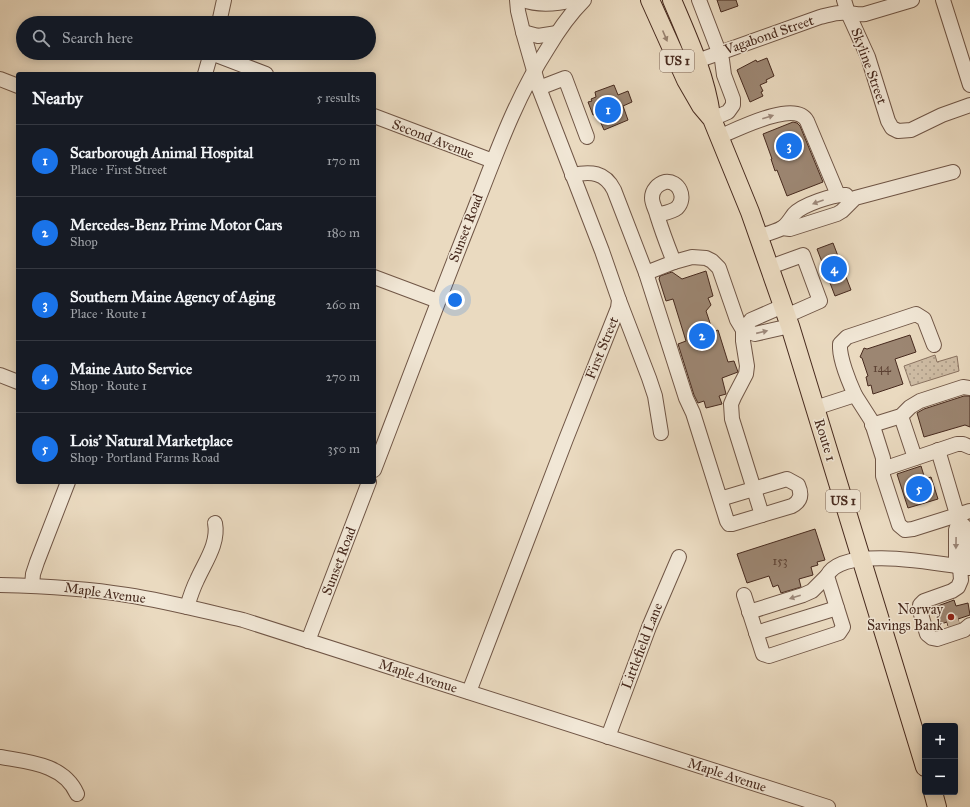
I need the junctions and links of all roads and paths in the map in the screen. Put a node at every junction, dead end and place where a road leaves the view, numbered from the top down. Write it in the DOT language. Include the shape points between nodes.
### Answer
graph roads {
  1 [pos="224,0"];
  2 [pos="517,0"];
  3 [pos="523,0"];
  4 [pos="574,0"];
  5 [pos="584,0"];
  6 [pos="650,0"];
  7 [pos="672,0"];
  8 [pos="699,0"];
  9 [pos="912,0"];
  10 [pos="943,0"];
  11 [pos="846,6"];
  12 [pos="221,16"];
  13 [pos="523,32"];
  14 [pos="557,33"];
  15 [pos="719,53"];
  16 [pos="209,60"];
  17 [pos="229,60"];
  18 [pos="697,61"];
  19 [pos="966,61"];
  20 [pos="534,71"];
  21 [pos="206,72"];
  22 [pos="261,72"];
  23 [pos="0,79"];
  24 [pos="16,85"];
  25 [pos="970,86"];
  26 [pos="539,88"];
  27 [pos="730,89"];
  28 [pos="707,93"];
  29 [pos="970,105"];
  30 [pos="376,117"];
  31 [pos="711,118"];
  32 [pos="743,127"];
  33 [pos="587,137"];
  34 [pos="719,137"];
  35 [pos="493,161"];
  36 [pos="953,172"];
  37 [pos="572,175"];
  38 [pos="838,195"];
  39 [pos="855,198"];
  40 [pos="657,215"];
  41 [pos="782,228"];
  42 [pos="759,236"];
  43 [pos="674,262"];
  44 [pos="770,267"];
  45 [pos="646,273"];
  46 [pos="376,278"];
  47 [pos="619,300"];
  48 [pos="438,301"];
  49 [pos="786,316"];
  50 [pos="743,330"];
  51 [pos="934,345"];
  52 [pos="0,375"];
  53 [pos="16,381"];
  54 [pos="970,388"];
  55 [pos="855,395"];
  56 [pos="815,408"];
  57 [pos="901,416"];
  58 [pos="872,425"];
  59 [pos="661,433"];
  60 [pos="970,447"];
  61 [pos="938,450"];
  62 [pos="915,458"];
  63 [pos="376,465"];
  64 [pos="883,469"];
  65 [pos="67,484"];
  66 [pos="368,484"];
  67 [pos="754,489"];
  68 [pos="720,499"];
  69 [pos="762,515"];
  70 [pos="962,516"];
  71 [pos="215,523"];
  72 [pos="679,557"];
  73 [pos="861,558"];
  74 [pos="964,567"];
  75 [pos="827,576"];
  76 [pos="0,585"];
  77 [pos="32,586"];
  78 [pos="964,587"];
  79 [pos="744,595"];
  80 [pos="187,607"];
  81 [pos="837,608"];
  82 [pos="749,612"];
  83 [pos="961,623"];
  84 [pos="924,624"];
  85 [pos="756,633"];
  86 [pos="308,641"];
  87 [pos="469,692"];
  88 [pos="608,737"];
  89 [pos="0,757"];
  90 [pos="923,759"];
  91 [pos="77,794"];
  92 [pos="934,795"];
  93 [pos="828,807"];
  94 [pos="937,807"];
  1 -- 12 [label="street"];
  2 -- 13 [label="street, First Street"];
  3 -- 4 [label="street" via="540,4"];
  5 -- 14 [label="street, Sunset Road"];
  6 -- 31 [label="main road, Route 1 / US 1, one-way" via="686,80"];
  7 -- 18 [label="main road, Route 1 / US 1"];
  8 -- 15 [label="street"];
  9 -- 11 [label="street, Vagabond Street" via="859,15"];
  10 -- 19 [label="street"];
  11 -- 15 [label="street, Vagabond Street" via="838,13"];
  11 -- 29 [label="street, Skyline Street" via="868,57 888,121 894,130 911,130 942,114"];
  13 -- 14 [label="street" via="538,36"];
  13 -- 20 [label="street, First Street"];
  14 -- 20 [label="street, Sunset Road"];
  15 -- 18 [label="street, Vagabond Street"];
  15 -- 27 [label="street"];
  16 -- 21 [label="street"];
  17 -- 22 [label="street"];
  18 -- 28 [label="main road, Route 1 / US 1"];
  19 -- 25 [label="street"];
  20 -- 26 [label="street, First Street"];
  20 -- 35 [label="street, Sunset Road" via="518,101"];
  23 -- 24 [label="street"];
  26 -- 33 [label="street" via="565,78"];
  26 -- 37 [label="street, First Street"];
  27 -- 28 [label="street"];
  27 -- 31 [label="street" via="733,105 731,109"];
  27 -- 32 [label="street"];
  28 -- 31 [label="main road, Route 1 / US 1"];
  30 -- 35 [label="street, Second Avenue"];
  31 -- 34 [label="main road, Route 1 / US 1"];
  32 -- 34 [label="street"];
  32 -- 38 [label="street, one-way" via="787,112 805,117"];
  34 -- 42 [label="main road, Route 1 / US 1"];
  35 -- 48 [label="street, Sunset Road"];
  36 -- 39 [label="street"];
  37 -- 45 [label="street" via="602,175 611,184"];
  37 -- 47 [label="street, First Street"];
  38 -- 39 [label="street"];
  38 -- 41 [label="street, one-way" via="803,207"];
  39 -- 41 [label="street" via="837,214 790,229"];
  40 -- 43 [label="street"];
  41 -- 42 [label="street"];
  42 -- 44 [label="main road, Route 1 / US 1"];
  43 -- 45 [label="street"];
  43 -- 50 [label="street" via="699,257 716,264"];
  44 -- 49 [label="main road, Route 1 / US 1"];
  44 -- 49 [label="street" via="803,255 820,301"];
  45 -- 68 [label="street"];
  46 -- 48 [label="street"];
  47 -- 59 [label="street" via="655,396"];
  47 -- 87 [label="street, First Street"];
  48 -- 63 [label="street, Sunset Road"];
  49 -- 50 [label="street" via="751,320"];
  50 -- 49 [label="street, one-way" via="755,334"];
  49 -- 56 [label="main road, Route 1 / US 1"];
  50 -- 67 [label="street" via="746,374 734,397 731,412"];
  51 -- 55 [label="street" via="924,319 916,314 847,337 840,344 840,352"];
  52 -- 53 [label="street"];
  54 -- 57 [label="street" via="963,387 920,401"];
  55 -- 56 [label="street"];
  55 -- 58 [label="street"];
  56 -- 73 [label="main road, Route 1 / US 1"];
  57 -- 58 [label="street"];
  57 -- 62 [label="street"];
  58 -- 64 [label="street" via="883,458"];
  60 -- 61 [label="street" via="958,444"];
  61 -- 62 [label="street"];
  61 -- 70 [label="street"];
  62 -- 64 [label="street"];
  64 -- 70 [label="street" via="899,525 905,530"];
  65 -- 77 [label="street" via="37,562"];
  66 -- 86 [label="street, Sunset Road"];
  67 -- 68 [label="street"];
  67 -- 69 [label="street"];
  67 -- 69 [label="street" via="787,479 798,485 800,490 800,498 796,504"];
  68 -- 69 [label="street" via="729,524"];
  70 -- 74 [label="street" via="956,530"];
  71 -- 80 [label="street" via="215,540 193,587"];
  72 -- 88 [label="street, Littlefield Lane" via="649,627"];
  73 -- 74 [label="street" via="885,558"];
  73 -- 75 [label="street" via="837,565"];
  73 -- 90 [label="main road, Route 1 / US 1"];
  74 -- 78 [label="street" via="961,580"];
  75 -- 81 [label="street"];
  75 -- 82 [label="street, one-way" via="812,591"];
  76 -- 77 [label="street, Maple Avenue"];
  77 -- 80 [label="street, Maple Avenue" via="85,589"];
  78 -- 84 [label="street" via="924,601 920,611"];
  79 -- 82 [label="street"];
  80 -- 86 [label="street, Maple Avenue" via="243,620"];
  81 -- 85 [label="street"];
  81 -- 85 [label="street" via="843,627 839,633 768,656 763,654"];
  82 -- 85 [label="street"];
  83 -- 84 [label="street" via="931,633"];
  83 -- 84 [label="street" via="964,630 934,639 927,634"];
  86 -- 87 [label="street, Maple Avenue"];
  87 -- 88 [label="street, Maple Avenue"];
  88 -- 93 [label="street, Maple Avenue"];
  89 -- 91 [label="street" via="34,763 53,770 68,781"];
  92 -- 94 [label="main road"];
}
